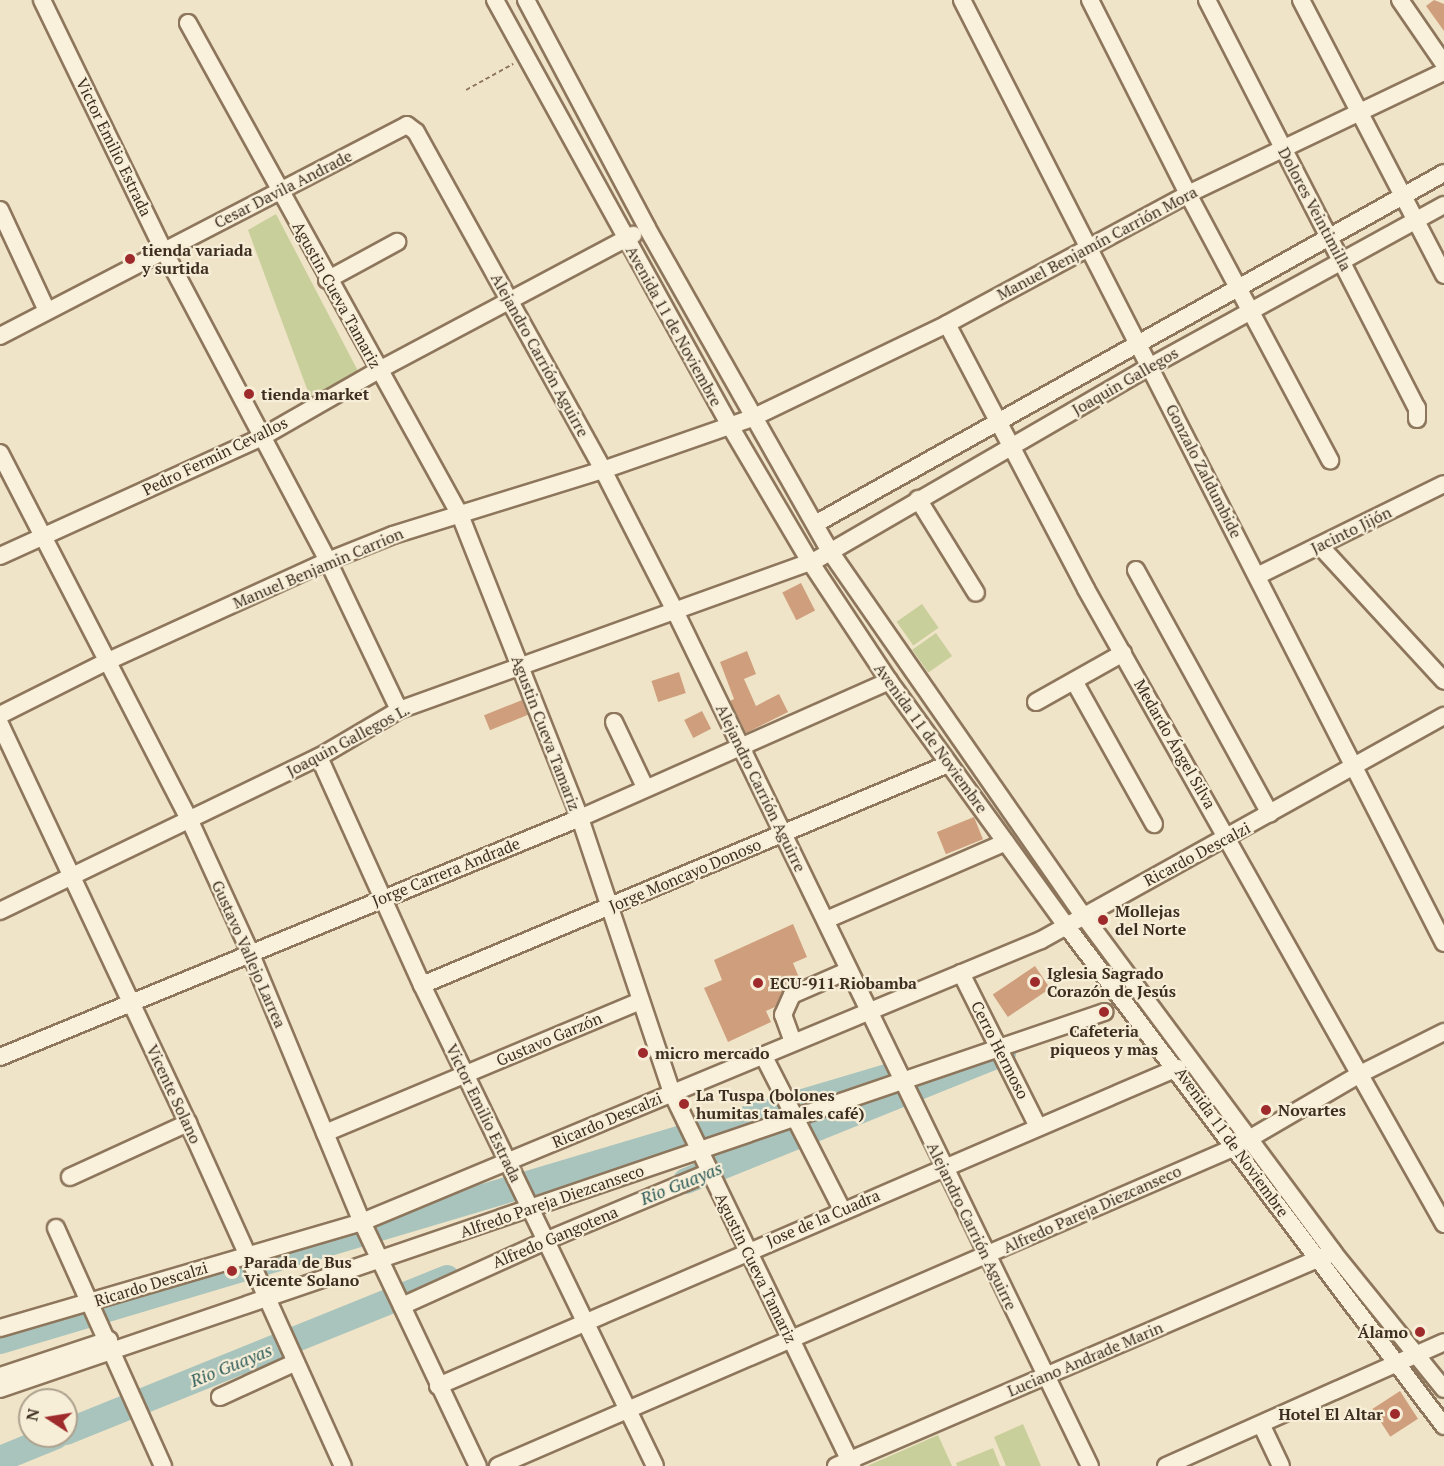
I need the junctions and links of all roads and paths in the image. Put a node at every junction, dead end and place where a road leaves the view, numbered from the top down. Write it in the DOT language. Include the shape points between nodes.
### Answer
graph roads {
  1 [pos="42,0"];
  2 [pos="495,0"];
  3 [pos="526,0"];
  4 [pos="962,0"];
  5 [pos="1090,0"];
  6 [pos="1207,0"];
  7 [pos="1301,0"];
  8 [pos="1400,0"];
  9 [pos="188,23"];
  10 [pos="550,43"];
  11 [pos="525,56"];
  12 [pos="1444,64"];
  13 [pos="1444,72"];
  14 [pos="466,90"];
  15 [pos="1359,111"];
  16 [pos="407,125"];
  17 [pos="1282,148"];
  18 [pos="1444,173"];
  19 [pos="279,191"];
  20 [pos="1188,194"];
  21 [pos="1404,197"];
  22 [pos="1444,205"];
  23 [pos="0,210"];
  24 [pos="1416,220"];
  25 [pos="646,228"];
  26 [pos="1331,238"];
  27 [pos="625,239"];
  28 [pos="398,242"];
  29 [pos="1087,247"];
  30 [pos="164,251"];
  31 [pos="1343,261"];
  32 [pos="1444,275"];
  33 [pos="327,280"];
  34 [pos="1238,287"];
  35 [pos="510,298"];
  36 [pos="48,311"];
  37 [pos="1250,311"];
  38 [pos="947,324"];
  39 [pos="0,336"];
  40 [pos="1139,342"];
  41 [pos="1151,366"];
  42 [pos="379,370"];
  43 [pos="752,418"];
  44 [pos="1418,419"];
  45 [pos="997,420"];
  46 [pos="730,426"];
  47 [pos="262,436"];
  48 [pos="1012,447"];
  49 [pos="0,453"];
  50 [pos="1330,460"];
  51 [pos="603,470"];
  52 [pos="1444,484"];
  53 [pos="918,499"];
  54 [pos="460,515"];
  55 [pos="815,524"];
  56 [pos="45,535"];
  57 [pos="1320,546"];
  58 [pos="829,550"];
  59 [pos="0,556"];
  60 [pos="809,560"];
  61 [pos="328,561"];
  62 [pos="1136,570"];
  63 [pos="1257,576"];
  64 [pos="976,593"];
  65 [pos="675,610"];
  66 [pos="1123,653"];
  67 [pos="106,662"];
  68 [pos="521,667"];
  69 [pos="889,681"];
  70 [pos="1074,681"];
  71 [pos="1444,681"];
  72 [pos="1036,702"];
  73 [pos="399,710"];
  74 [pos="0,715"];
  75 [pos="1444,716"];
  76 [pos="614,722"];
  77 [pos="0,724"];
  78 [pos="741,747"];
  79 [pos="318,757"];
  80 [pos="948,764"];
  81 [pos="1355,766"];
  82 [pos="645,787"];
  83 [pos="1270,814"];
  84 [pos="580,818"];
  85 [pos="189,820"];
  86 [pos="1154,824"];
  87 [pos="784,834"];
  88 [pos="1228,837"];
  89 [pos="1006,842"];
  90 [pos="71,877"];
  91 [pos="384,898"];
  92 [pos="609,907"];
  93 [pos="0,911"];
  94 [pos="1083,915"];
  95 [pos="826,920"];
  96 [pos="1065,924"];
  97 [pos="1444,943"];
  98 [pos="250,952"];
  99 [pos="847,971"];
  100 [pos="961,973"];
  101 [pos="422,985"];
  102 [pos="640,1001"];
  103 [pos="132,1002"];
  104 [pos="867,1010"];
  105 [pos="1444,1032"];
  106 [pos="793,1042"];
  107 [pos="763,1055"];
  108 [pos="0,1057"];
  109 [pos="1177,1068"];
  110 [pos="465,1074"];
  111 [pos="1360,1074"];
  112 [pos="672,1093"];
  113 [pos="188,1123"];
  114 [pos="1038,1127"];
  115 [pos="325,1133"];
  116 [pos="1240,1142"];
  117 [pos="507,1163"];
  118 [pos="943,1168"];
  119 [pos="710,1172"];
  120 [pos="70,1177"];
  121 [pos="843,1211"];
  122 [pos="362,1222"];
  123 [pos="1444,1224"];
  124 [pos="56,1228"];
  125 [pos="545,1240"];
  126 [pos="748,1250"];
  127 [pos="246,1256"];
  128 [pos="987,1256"];
  129 [pos="1326,1256"];
  130 [pos="89,1303"];
  131 [pos="402,1306"];
  132 [pos="584,1322"];
  133 [pos="0,1329"];
  134 [pos="790,1339"];
  135 [pos="1444,1342"];
  136 [pos="1416,1354"];
  137 [pos="294,1363"];
  138 [pos="1396,1363"];
  139 [pos="0,1376"];
  140 [pos="1044,1376"];
  141 [pos="438,1386"];
  142 [pos="0,1389"];
  143 [pos="1444,1389"];
  144 [pos="220,1397"];
  145 [pos="627,1408"];
  146 [pos="1262,1426"];
  147 [pos="1444,1426"];
  148 [pos="846,1464"];
  149 [pos="163,1466"];
  150 [pos="343,1466"];
  151 [pos="478,1466"];
  152 [pos="498,1466"];
  153 [pos="655,1466"];
  154 [pos="1090,1466"];
  155 [pos="1166,1466"];
  156 [pos="1281,1466"];
  1 -- 30 [label="street, Victor Emilio Estrada"];
  2 -- 11 [label="street, Avenida 11 de Noviembre"];
  3 -- 10 [label="street, Avenida 11 de Noviembre"];
  4 -- 29 [label="street, Gonzalo Zaldumbide"];
  5 -- 20 [label="street"];
  6 -- 17 [label="street, Dolores Veintimilla"];
  7 -- 15 [label="street"];
  8 -- 12 [label="street"];
  9 -- 19 [label="street, Agustin Cueva Tamariz"];
  10 -- 11 [label="street"];
  10 -- 25 [label="street, Avenida 11 de Noviembre"];
  11 -- 14 [label="path"];
  11 -- 27 [label="street, Avenida 11 de Noviembre"];
  13 -- 15 [label="street, Manuel Benjamín Carrión Mora"];
  15 -- 17 [label="street, Manuel Benjamín Carrión Mora"];
  15 -- 21 [label="street"];
  16 -- 19 [label="street, Cesar Davila Andrade"];
  16 -- 35 [label="street, Alejandro Carrión Aguirre" via="416,132"];
  17 -- 20 [label="street, Manuel Benjamín Carrión Mora"];
  17 -- 26 [label="street, Dolores Veintimilla"];
  18 -- 21 [label="street"];
  19 -- 30 [label="street, Cesar Davila Andrade"];
  19 -- 33 [label="street, Agustin Cueva Tamariz"];
  20 -- 29 [label="street, Manuel Benjamín Carrión Mora"];
  20 -- 34 [label="street"];
  21 -- 24 [label="street"];
  21 -- 26 [label="street"];
  22 -- 24 [label="street, Joaquin Gallegos"];
  23 -- 36 [label="street"];
  24 -- 31 [label="street, Joaquin Gallegos"];
  24 -- 32 [label="street"];
  25 -- 27 [label="street, Pedro Fermin Cevallos"];
  25 -- 43 [label="street, Avenida 11 de Noviembre"];
  26 -- 31 [label="street, Dolores Veintimilla"];
  26 -- 34 [label="street"];
  27 -- 35 [label="street, Pedro Fermin Cevallos"];
  27 -- 46 [label="street, Avenida 11 de Noviembre"];
  28 -- 33 [label="street"];
  29 -- 38 [label="street, Manuel Benjamín Carrión Mora"];
  29 -- 40 [label="street, Gonzalo Zaldumbide"];
  30 -- 36 [label="street, Cesar Davila Andrade"];
  30 -- 47 [label="street, Victor Emilio Estrada"];
  31 -- 37 [label="street, Joaquin Gallegos"];
  31 -- 44 [label="street, Dolores Veintimilla" via="1417,408"];
  33 -- 42 [label="street, Agustin Cueva Tamariz"];
  34 -- 37 [label="street"];
  34 -- 40 [label="street"];
  35 -- 42 [label="street, Pedro Fermin Cevallos"];
  35 -- 51 [label="street, Alejandro Carrión Aguirre"];
  36 -- 39 [label="street, Cesar Davila Andrade"];
  37 -- 41 [label="street, Joaquin Gallegos"];
  37 -- 50 [label="street"];
  38 -- 43 [label="street, Manuel Benjamín Carrión Mora"];
  38 -- 45 [label="street, Medardo Ángel Silva"];
  40 -- 41 [label="street, Gonzalo Zaldumbide"];
  40 -- 45 [label="street"];
  41 -- 48 [label="street, Joaquin Gallegos"];
  41 -- 63 [label="street, Gonzalo Zaldumbide"];
  42 -- 47 [label="street, Pedro Fermin Cevallos"];
  42 -- 54 [label="street, Agustin Cueva Tamariz"];
  43 -- 46 [label="street, Manuel Benjamin Carrion"];
  43 -- 55 [label="street, Avenida 11 de Noviembre"];
  45 -- 48 [label="street, Medardo Ángel Silva"];
  45 -- 55 [label="street"];
  46 -- 51 [label="street, Manuel Benjamin Carrion"];
  46 -- 60 [label="street, Avenida 11 de Noviembre"];
  47 -- 56 [label="street, Pedro Fermin Cevallos"];
  47 -- 61 [label="street, Victor Emilio Estrada"];
  48 -- 53 [label="street, Joaquin Gallegos"];
  48 -- 66 [label="street, Medardo Ángel Silva"];
  49 -- 56 [label="street, Gustavo Vallejo Larrea"];
  51 -- 54 [label="street, Manuel Benjamin Carrion"];
  51 -- 65 [label="street, Alejandro Carrión Aguirre"];
  52 -- 57 [label="street, Jacinto Jijón"];
  53 -- 58 [label="street, Joaquin Gallegos"];
  53 -- 64 [label="street"];
  54 -- 61 [label="street, Manuel Benjamin Carrion"];
  54 -- 68 [label="street, Agustin Cueva Tamariz"];
  55 -- 58 [label="street, Avenida 11 de Noviembre"];
  56 -- 59 [label="street, Pedro Fermin Cevallos"];
  56 -- 67 [label="street, Gustavo Vallejo Larrea"];
  57 -- 63 [label="street, Jacinto Jijón"];
  57 -- 71 [label="street"];
  58 -- 60 [label="street, Joaquin Gallegos" via="821,558"];
  58 -- 94 [label="street, Avenida 11 de Noviembre"];
  60 -- 65 [label="street, Joaquin Gallegos L."];
  60 -- 69 [label="street, Avenida 11 de Noviembre"];
  61 -- 67 [label="street, Manuel Benjamin Carrion"];
  61 -- 73 [label="street, Victor Emilio Estrada"];
  62 -- 83 [label="street"];
  63 -- 81 [label="street, Gonzalo Zaldumbide"];
  65 -- 68 [label="street, Joaquin Gallegos L."];
  65 -- 78 [label="street, Alejandro Carrión Aguirre"];
  66 -- 70 [label="street"];
  66 -- 88 [label="street, Medardo Ángel Silva"];
  67 -- 74 [label="street, Manuel Benjamin Carrion"];
  67 -- 85 [label="street, Gustavo Vallejo Larrea"];
  68 -- 73 [label="street, Joaquin Gallegos L."];
  68 -- 84 [label="street, Agustin Cueva Tamariz"];
  69 -- 78 [label="street, Jorge Carrera Andrade"];
  69 -- 80 [label="street, Avenida 11 de Noviembre"];
  70 -- 72 [label="street"];
  70 -- 86 [label="street"];
  73 -- 79 [label="street, Joaquin Gallegos L."];
  75 -- 81 [label="street, Ricardo Descalzi"];
  76 -- 82 [label="street"];
  77 -- 90 [label="street, Vicente Solano"];
  78 -- 82 [label="street, Jorge Carrera Andrade"];
  78 -- 87 [label="street, Alejandro Carrión Aguirre"];
  79 -- 85 [label="street, Joaquin Gallegos L."];
  79 -- 91 [label="street, Victor Emilio Estrada"];
  80 -- 87 [label="street, Jorge Moncayo Donoso"];
  80 -- 89 [label="street, Avenida 11 de Noviembre"];
  81 -- 83 [label="street, Ricardo Descalzi"];
  81 -- 97 [label="street, Gonzalo Zaldumbide"];
  82 -- 84 [label="street, Jorge Carrera Andrade"];
  83 -- 88 [label="street, Ricardo Descalzi"];
  84 -- 91 [label="street, Jorge Carrera Andrade"];
  84 -- 92 [label="street, Agustin Cueva Tamariz"];
  85 -- 90 [label="street, Joaquin Gallegos L."];
  85 -- 98 [label="street, Gustavo Vallejo Larrea"];
  87 -- 92 [label="street, Jorge Moncayo Donoso"];
  87 -- 95 [label="street, Alejandro Carrión Aguirre"];
  88 -- 94 [label="street, Ricardo Descalzi"];
  88 -- 111 [label="street, Medardo Ángel Silva"];
  89 -- 95 [label="street"];
  89 -- 96 [label="street, Avenida 11 de Noviembre"];
  90 -- 93 [label="street, Joaquin Gallegos L."];
  90 -- 103 [label="street, Vicente Solano"];
  91 -- 98 [label="street, Jorge Carrera Andrade"];
  91 -- 101 [label="street, Victor Emilio Estrada"];
  92 -- 101 [label="street, Jorge Moncayo Donoso"];
  92 -- 102 [label="street, Agustin Cueva Tamariz"];
  94 -- 96 [label="street, Ricardo Descalzi"];
  94 -- 116 [label="street, Avenida 11 de Noviembre"];
  95 -- 99 [label="street, Alejandro Carrión Aguirre"];
  96 -- 100 [label="street, Ricardo Descalzi" via="1046,938"];
  96 -- 109 [label="street, Avenida 11 de Noviembre"];
  98 -- 103 [label="street, Jorge Carrera Andrade"];
  98 -- 115 [label="street, Gustavo Vallejo Larrea"];
  99 -- 104 [label="street, Alejandro Carrión Aguirre"];
  99 -- 106 [label="street" via="792,995 783,1016"];
  100 -- 104 [label="street, Ricardo Descalzi"];
  100 -- 114 [label="street, Cerro Hermoso"];
  101 -- 110 [label="street, Victor Emilio Estrada"];
  102 -- 110 [label="street, Gustavo Garzón"];
  102 -- 112 [label="street, Agustin Cueva Tamariz"];
  103 -- 108 [label="street, Jorge Carrera Andrade"];
  103 -- 113 [label="street, Vicente Solano"];
  104 -- 106 [label="street, Ricardo Descalzi"];
  104 -- 118 [label="street, Alejandro Carrión Aguirre"];
  105 -- 111 [label="street, Alfredo Pareja Diezcanseco"];
  106 -- 107 [label="street, Ricardo Descalzi"];
  107 -- 112 [label="street, Ricardo Descalzi"];
  107 -- 121 [label="street"];
  109 -- 114 [label="street, Jose de la Cuadra"];
  109 -- 116 [label="street, Avenida 11 de Noviembre"];
  110 -- 115 [label="street, Gustavo Garzón"];
  110 -- 117 [label="street, Victor Emilio Estrada"];
  111 -- 116 [label="street, Alfredo Pareja Diezcanseco"];
  111 -- 123 [label="street, Medardo Ángel Silva"];
  112 -- 117 [label="street, Ricardo Descalzi"];
  112 -- 119 [label="street, Agustin Cueva Tamariz"];
  113 -- 120 [label="street"];
  113 -- 127 [label="street, Vicente Solano"];
  114 -- 118 [label="street, Jose de la Cuadra"];
  115 -- 122 [label="street, Gustavo Vallejo Larrea"];
  116 -- 128 [label="street, Alfredo Pareja Diezcanseco"];
  116 -- 129 [label="street, Avenida 11 de Noviembre"];
  117 -- 122 [label="street, Ricardo Descalzi"];
  117 -- 125 [label="street, Victor Emilio Estrada"];
  118 -- 121 [label="street, Jose de la Cuadra"];
  118 -- 128 [label="street, Alejandro Carrión Aguirre"];
  119 -- 125 [label="street, Alfredo Gangotena"];
  119 -- 126 [label="street, Agustin Cueva Tamariz"];
  121 -- 126 [label="street, Jose de la Cuadra"];
  122 -- 127 [label="street, Ricardo Descalzi"];
  122 -- 131 [label="street, Gustavo Vallejo Larrea"];
  124 -- 130 [label="street"];
  125 -- 131 [label="street, Alfredo Gangotena"];
  125 -- 132 [label="street, Victor Emilio Estrada"];
  126 -- 132 [label="street, Jose de la Cuadra"];
  126 -- 134 [label="street, Agustin Cueva Tamariz"];
  127 -- 130 [label="street, Ricardo Descalzi"];
  127 -- 137 [label="street, Vicente Solano"];
  128 -- 134 [label="street, Alfredo Pareja Diezcanseco"];
  128 -- 140 [label="street, Alejandro Carrión Aguirre"];
  129 -- 136 [label="street, Avenida 11 de Noviembre"];
  129 -- 138 [label="street, Avenida 11 de Noviembre"];
  129 -- 140 [label="street, Luciano Andrade Marin"];
  130 -- 133 [label="street, Ricardo Descalzi"];
  130 -- 149 [label="street"];
  131 -- 141 [label="street, Gustavo Vallejo Larrea"];
  132 -- 141 [label="street, Jose de la Cuadra"];
  132 -- 145 [label="street, Victor Emilio Estrada"];
  134 -- 145 [label="street, Alfredo Pareja Diezcanseco"];
  134 -- 148 [label="street, Agustin Cueva Tamariz"];
  135 -- 136 [label="street"];
  136 -- 138 [label="street"];
  136 -- 143 [label="street, Avenida 11 de Noviembre"];
  137 -- 144 [label="street"];
  137 -- 150 [label="street, Vicente Solano"];
  138 -- 146 [label="street"];
  138 -- 147 [label="street, Avenida 11 de Noviembre"];
  139 -- 142 [label="street, Alfredo Pareja Diezcanseco" via="1104,1012"];
  140 -- 148 [label="street, Luciano Andrade Marin"];
  140 -- 154 [label="street, Alejandro Carrión Aguirre"];
  141 -- 151 [label="street, Gustavo Vallejo Larrea"];
  145 -- 152 [label="street, Alfredo Pareja Diezcanseco"];
  145 -- 153 [label="street, Victor Emilio Estrada"];
  146 -- 155 [label="street"];
  146 -- 156 [label="street"];
}
